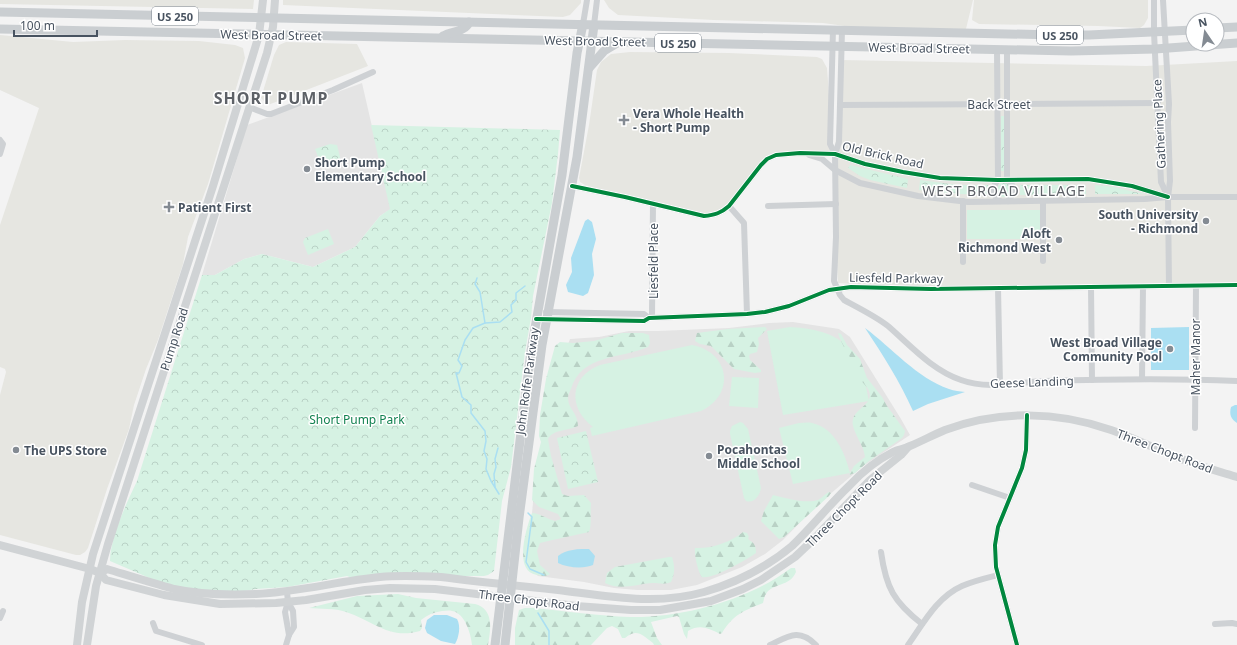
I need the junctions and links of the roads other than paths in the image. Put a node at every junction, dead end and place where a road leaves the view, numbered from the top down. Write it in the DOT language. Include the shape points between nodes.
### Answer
graph roads {
  1 [pos="263,0"];
  2 [pos="275,0"];
  3 [pos="587,0"];
  4 [pos="597,0"];
  5 [pos="1154,0"];
  6 [pos="1163,0"];
  7 [pos="0,12"];
  8 [pos="262,18"];
  9 [pos="274,18"];
  10 [pos="469,22"];
  11 [pos="583,24"];
  12 [pos="594,25"];
  13 [pos="1237,27"];
  14 [pos="1225,28"];
  15 [pos="0,29"];
  16 [pos="837,29"];
  17 [pos="1185,31"];
  18 [pos="1154,32"];
  19 [pos="1166,32"];
  20 [pos="259,35"];
  21 [pos="272,35"];
  22 [pos="440,38"];
  23 [pos="579,40"];
  24 [pos="592,41"];
  25 [pos="619,42"];
  26 [pos="1237,42"];
  27 [pos="837,46"];
  28 [pos="1167,48"];
  29 [pos="1155,49"];
  30 [pos="997,50"];
  31 [pos="1007,50"];
  32 [pos="588,68"];
  33 [pos="373,72"];
  34 [pos="1158,103"];
  35 [pos="998,104"];
  36 [pos="1007,104"];
  37 [pos="840,105"];
  38 [pos="249,107"];
  39 [pos="0,140"];
  40 [pos="800,153"];
  41 [pos="0,154"];
  42 [pos="835,154"];
  43 [pos="835,170"];
  44 [pos="998,180"];
  45 [pos="1007,180"];
  46 [pos="572,186"];
  47 [pos="1168,197"];
  48 [pos="1237,197"];
  49 [pos="1043,200"];
  50 [pos="963,201"];
  51 [pos="1000,201"];
  52 [pos="1008,201"];
  53 [pos="653,203"];
  54 [pos="836,204"];
  55 [pos="729,206"];
  56 [pos="768,206"];
  57 [pos="1044,261"];
  58 [pos="963,262"];
  59 [pos="1237,285"];
  60 [pos="1143,286"];
  61 [pos="1169,286"];
  62 [pos="1196,286"];
  63 [pos="1091,287"];
  64 [pos="836,288"];
  65 [pos="998,288"];
  66 [pos="747,314"];
  67 [pos="536,315"];
  68 [pos="547,316"];
  69 [pos="651,318"];
  70 [pos="1142,379"];
  71 [pos="1195,379"];
  72 [pos="1092,380"];
  73 [pos="1237,381"];
  74 [pos="1000,385"];
  75 [pos="1026,415"];
  76 [pos="1195,428"];
  77 [pos="908,447"];
  78 [pos="1237,477"];
  79 [pos="972,485"];
  80 [pos="1010,498"];
  81 [pos="0,545"];
  82 [pos="881,552"];
  83 [pos="90,569"];
  84 [pos="100,573"];
  85 [pos="998,575"];
  86 [pos="502,585"];
  87 [pos="512,585"];
  88 [pos="287,592"];
  89 [pos="500,597"];
  90 [pos="510,598"];
  91 [pos="288,602"];
  92 [pos="4,611"];
  93 [pos="0,618"];
  94 [pos="153,623"];
  95 [pos="922,624"];
  96 [pos="1215,624"];
  97 [pos="1237,624"];
  98 [pos="77,645"];
  99 [pos="87,645"];
  100 [pos="202,645"];
  101 [pos="286,645"];
  102 [pos="495,645"];
  103 [pos="506,645"];
  104 [pos="770,645"];
  105 [pos="816,645"];
  106 [pos="908,645"];
  107 [pos="1017,645"];
  1 -- 8 [label="main road, Pump Road"];
  2 -- 9 [label="main road, Pump Road"];
  3 -- 11 [label="street, John Rolfe Parkway"];
  4 -- 12 [label="street, John Rolfe Parkway"];
  5 -- 18 [label="street, Gathering Place"];
  6 -- 19 [label="street, Gathering Place"];
  7 -- 8 [label="main road, West Broad Street / US 250"];
  8 -- 9 [label="main road, West Broad Street / US 250"];
  8 -- 20 [label="main road, Pump Road"];
  9 -- 10 [label="main road, West Broad Street / US 250"];
  9 -- 21 [label="main road, Pump Road"];
  10 -- 11 [label="main road, West Broad Street / US 250"];
  10 -- 22 [label="main road" via="462,29"];
  11 -- 12 [label="main road, West Broad Street / US 250"];
  11 -- 23 [label="main road, John Rolfe Parkway"];
  12 -- 16 [label="main road, West Broad Street / US 250"];
  12 -- 24 [label="main road, John Rolfe Parkway"];
  13 -- 14 [label="main road"];
  15 -- 20 [label="main road, West Broad Street / US 250"];
  16 -- 18 [label="main road, West Broad Street / US 250" via="1057,35"];
  16 -- 27 [label="street"];
  16 -- 27 [label="street"];
  17 -- 19 [label="main road, West Broad Street / US 250"];
  18 -- 19 [label="main road, West Broad Street / US 250"];
  18 -- 29 [label="street, Gathering Place"];
  19 -- 28 [label="street, Gathering Place"];
  20 -- 21 [label="main road, West Broad Street / US 250"];
  20 -- 83 [label="main road, Pump Road"];
  21 -- 22 [label="main road, West Broad Street / US 250"];
  21 -- 38 [label="main road, Pump Road"];
  22 -- 23 [label="main road, West Broad Street / US 250"];
  23 -- 24 [label="main road, West Broad Street / US 250"];
  23 -- 67 [label="main road, John Rolfe Parkway" via="553,232"];
  24 -- 25 [label="main road, West Broad Street / US 250"];
  24 -- 32 [label="main road, John Rolfe Parkway"];
  25 -- 27 [label="main road, West Broad Street / US 250"];
  25 -- 32 [label="main road" via="604,51"];
  26 -- 28 [label="main road, West Broad Street / US 250"];
  27 -- 30 [label="main road, West Broad Street / US 250"];
  27 -- 37 [label="street"];
  27 -- 42 [label="street" via="830,144"];
  28 -- 29 [label="main road, West Broad Street / US 250"];
  28 -- 47 [label="street, Gathering Place" via="1170,181"];
  29 -- 31 [label="main road, West Broad Street / US 250"];
  29 -- 34 [label="street, Gathering Place"];
  30 -- 31 [label="main road, West Broad Street / US 250"];
  30 -- 35 [label="street"];
  31 -- 36 [label="street"];
  32 -- 46 [label="main road, John Rolfe Parkway"];
  33 -- 38 [label="street" via="271,114"];
  34 -- 36 [label="street, Back Street"];
  34 -- 47 [label="street, Gathering Place" via="1161,182"];
  35 -- 36 [label="street, Back Street"];
  35 -- 37 [label="street, Back Street"];
  35 -- 44 [label="street"];
  36 -- 45 [label="street"];
  37 -- 42 [label="street" via="839,142"];
  38 -- 84 [label="main road, Pump Road"];
  39 -- 41 [label="street" via="3,144"];
  40 -- 42 [label="street, Old Brick Road"];
  40 -- 43 [label="street, Old Brick Road" via="822,159"];
  40 -- 55 [label="street, Old Brick Road" via="776,155 767,160"];
  42 -- 43 [label="street"];
  42 -- 44 [label="street, Old Brick Road" via="865,164 934,177"];
  43 -- 50 [label="street, Old Brick Road" via="860,183 918,196"];
  43 -- 54 [label="street"];
  44 -- 45 [label="street, Old Brick Road"];
  44 -- 51 [label="street" via="994,185 994,191"];
  45 -- 47 [label="street, Old Brick Road" via="1088,179 1132,186"];
  45 -- 52 [label="street" via="1011,182 1013,191"];
  46 -- 53 [label="street, Old Brick Road"];
  46 -- 68 [label="main road, John Rolfe Parkway"];
  47 -- 48 [label="street, Old Brick Road"];
  47 -- 49 [label="street, Old Brick Road"];
  47 -- 61 [label="street, Gathering Place"];
  49 -- 52 [label="street, Old Brick Road"];
  49 -- 57 [label="street"];
  50 -- 51 [label="street, Old Brick Road"];
  50 -- 58 [label="street"];
  51 -- 52 [label="street, Old Brick Road"];
  53 -- 55 [label="street, Old Brick Road" via="704,216 714,215"];
  53 -- 69 [label="street, Liesfeld Place"];
  54 -- 56 [label="street"];
  54 -- 64 [label="street"];
  55 -- 66 [label="street" via="744,223"];
  59 -- 62 [label="street, Liesfeld Parkway"];
  60 -- 61 [label="street, Liesfeld Parkway"];
  60 -- 63 [label="street, Liesfeld Parkway"];
  60 -- 70 [label="street"];
  61 -- 62 [label="street, Liesfeld Parkway"];
  62 -- 71 [label="street, Maher Manor"];
  63 -- 65 [label="street, Liesfeld Parkway"];
  63 -- 72 [label="street"];
  64 -- 65 [label="street, Liesfeld Parkway"];
  64 -- 66 [label="street, Liesfeld Parkway" via="789,306"];
  64 -- 74 [label="street, Geese Landing" via="844,300 887,325 908,346 947,375 962,381"];
  65 -- 74 [label="street"];
  66 -- 69 [label="street, Liesfeld Parkway"];
  67 -- 68 [label="street, Liesfeld Parkway"];
  67 -- 86 [label="main road, John Rolfe Parkway"];
  68 -- 69 [label="street, Liesfeld Parkway" via="644,321"];
  68 -- 87 [label="main road, John Rolfe Parkway"];
  70 -- 71 [label="street, Geese Landing"];
  70 -- 72 [label="street, Geese Landing"];
  71 -- 73 [label="street, Geese Landing"];
  71 -- 76 [label="street, Maher Manor"];
  72 -- 74 [label="street, Geese Landing"];
  75 -- 77 [label="main road, Three Chopt Road" via="972,422 945,430"];
  75 -- 78 [label="main road, Three Chopt Road" via="1083,421 1110,429 1180,459"];
  75 -- 80 [label="street" via="1026,450"];
  77 -- 87 [label="main road, Three Chopt Road" via="895,451 858,477 802,536 778,556 746,575 718,587 697,594 636,600"];
  77 -- 90 [label="main road, Three Chopt Road" via="870,480 795,557 761,580 725,596 677,608 646,610 597,608"];
  79 -- 80 [label="street"];
  80 -- 85 [label="street" via="998,527 995,545"];
  81 -- 83 [label="main road, Three Chopt Road"];
  82 -- 95 [label="street" via="891,591 906,611"];
  83 -- 84 [label="main road, Three Chopt Road"];
  83 -- 98 [label="main road, Pump Road" via="82,602"];
  84 -- 88 [label="main road, Three Chopt Road" via="107,569 176,589 202,593"];
  84 -- 91 [label="main road, Three Chopt Road" via="106,580 201,602"];
  84 -- 99 [label="main road, Pump Road"];
  85 -- 95 [label="street" via="963,585 949,593"];
  85 -- 107 [label="street"];
  86 -- 87 [label="main road, Three Chopt Road"];
  86 -- 88 [label="main road, Three Chopt Road" via="441,577 409,576 363,579"];
  86 -- 89 [label="main road, John Rolfe Parkway"];
  87 -- 90 [label="main road, John Rolfe Parkway"];
  88 -- 91 [label="street"];
  89 -- 90 [label="main road, Three Chopt Road"];
  89 -- 91 [label="main road, Three Chopt Road" via="435,589 390,588 353,591"];
  89 -- 102 [label="main road, John Rolfe Parkway"];
  90 -- 103 [label="main road, John Rolfe Parkway"];
  91 -- 101 [label="street" via="285,612 289,635"];
  92 -- 93 [label="street"];
  94 -- 100 [label="street" via="156,631"];
  95 -- 106 [label="street"];
  96 -- 97 [label="street"];
  104 -- 105 [label="street" via="789,636 800,635"];
}
